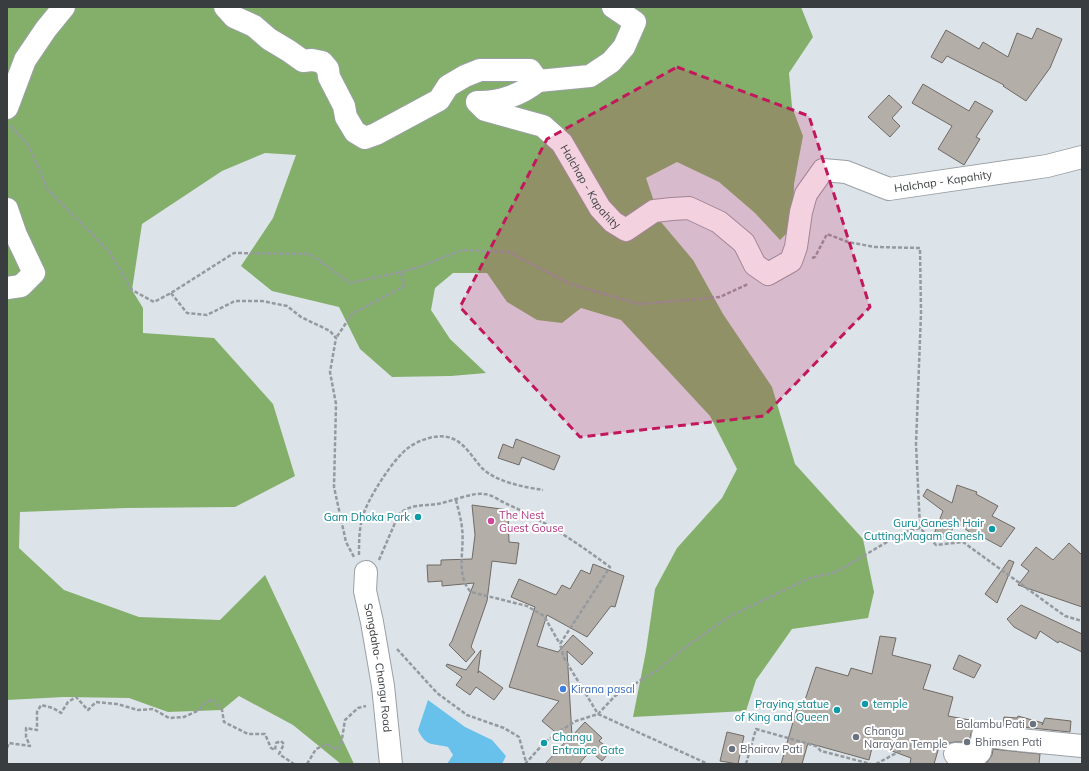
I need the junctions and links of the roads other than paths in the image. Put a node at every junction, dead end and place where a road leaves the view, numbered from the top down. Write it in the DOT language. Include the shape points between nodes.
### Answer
graph roads {
  1 [pos="64,7"];
  2 [pos="225,7"];
  3 [pos="613,7"];
  4 [pos="538,81"];
  5 [pos="7,108"];
  6 [pos="1082,157"];
  7 [pos="7,209"];
  8 [pos="7,288"];
  9 [pos="362,568"];
  10 [pos="1082,746"];
  11 [pos="955,754"];
  12 [pos="391,764"];
  1 -- 5 [label="street" via="25,60"];
  2 -- 4 [label="street" via="234,17 254,26 303,61 322,62 328,69 346,117 355,132 364,138 433,104 439,100 448,86 480,70 530,70"];
  3 -- 4 [label="street" via="635,22 624,47 611,62 590,76"];
  4 -- 6 [label="street, Halchap - Kapahity" via="527,90 505,98 477,102 485,110 543,126 562,142 600,208 613,222 626,230 654,211 689,208 719,222 744,243 755,265 768,274 791,261 806,194 824,170 846,172 889,189 1047,166"];
  7 -- 8 [label="street" via="34,273 21,286"];
  9 -- 12 [label="street, Sangdaha- Changu Road" via="383,686"];
  10 -- 11 [label="street" via="983,735 980,752 977,755"];
}
